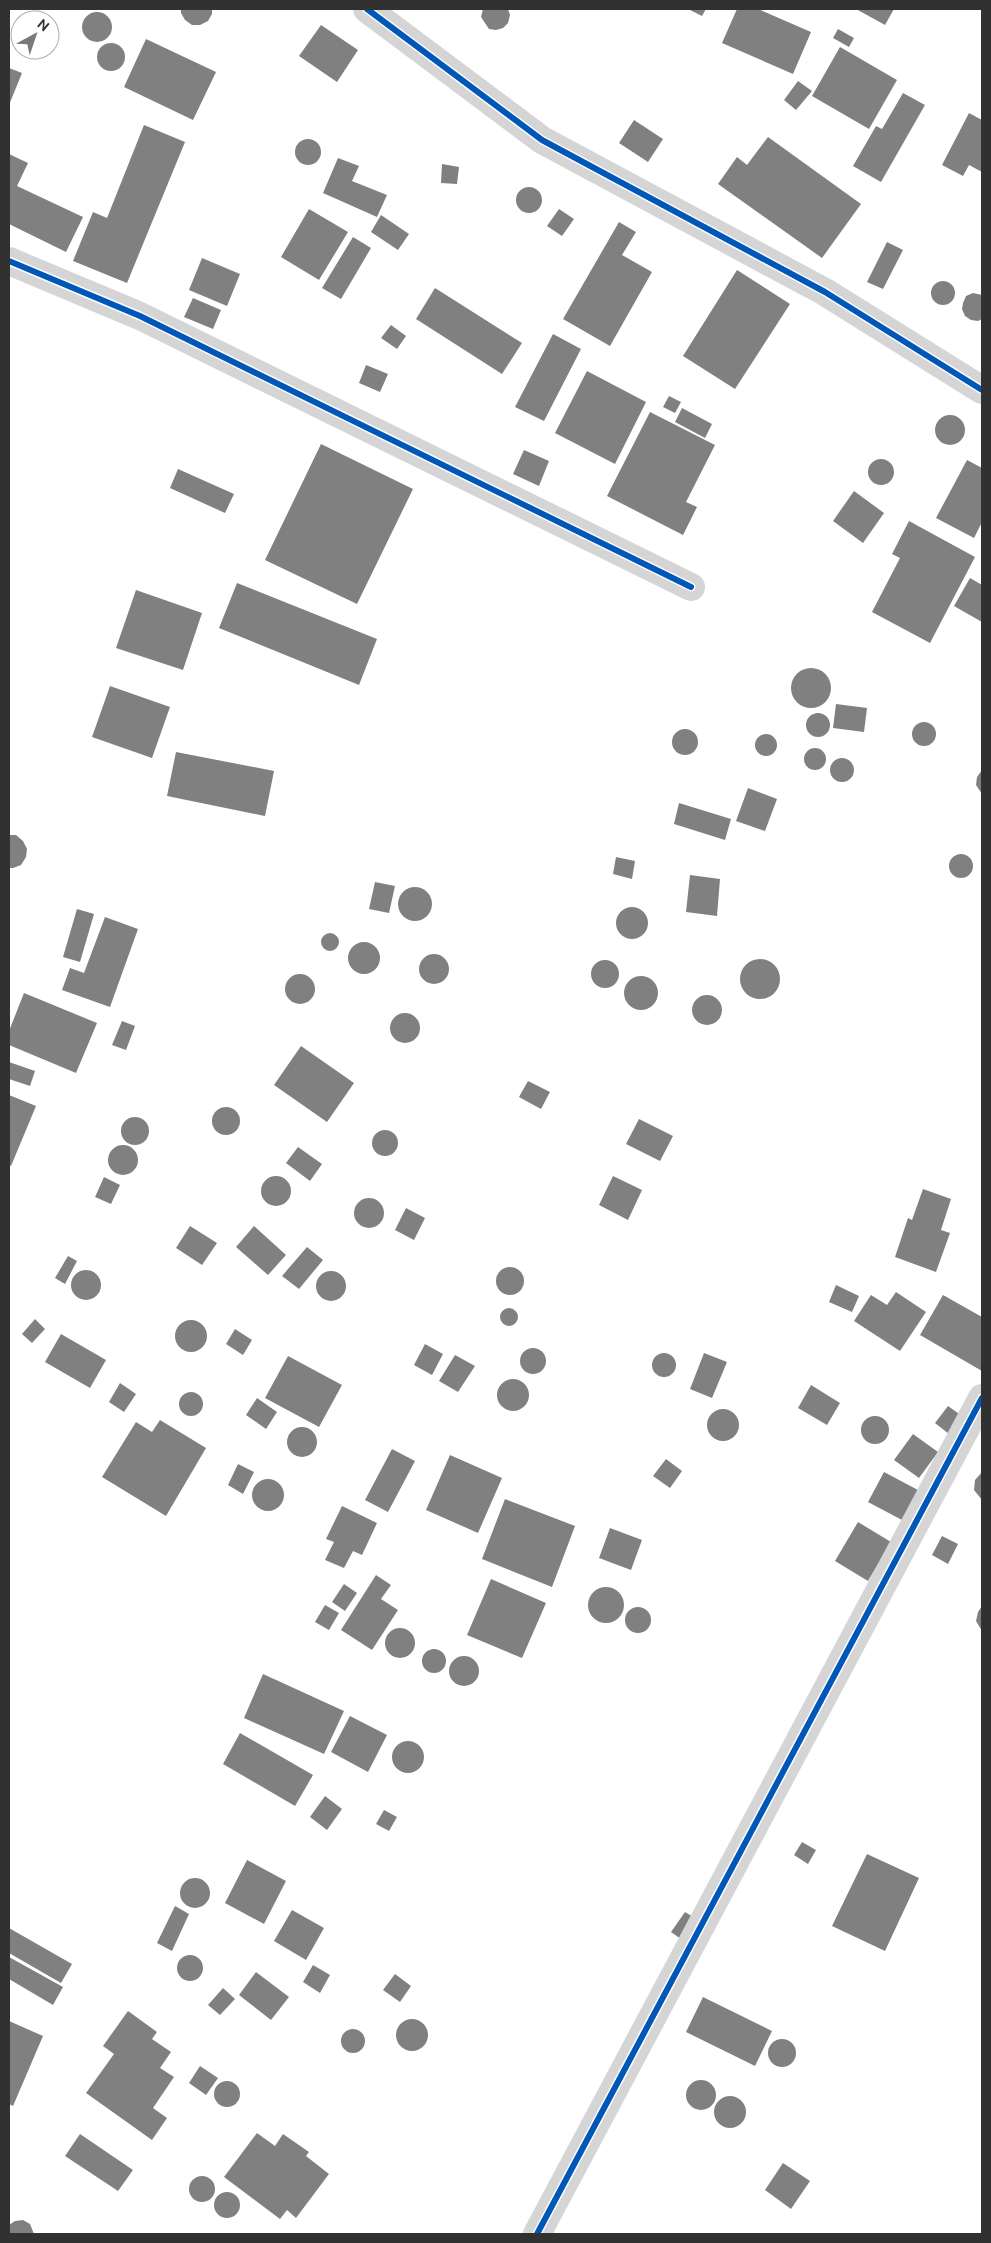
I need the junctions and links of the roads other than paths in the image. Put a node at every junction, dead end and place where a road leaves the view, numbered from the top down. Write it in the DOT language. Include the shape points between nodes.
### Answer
graph roads {
  1 [pos="367,9"];
  2 [pos="9,261"];
  3 [pos="982,390"];
  4 [pos="691,587"];
  5 [pos="982,1398"];
  6 [pos="537,2234"];
  1 -- 3 [label="street" via="542,140 825,292"];
  2 -- 4 [label="street" via="140,316"];
  5 -- 6 [label="street"];
}
